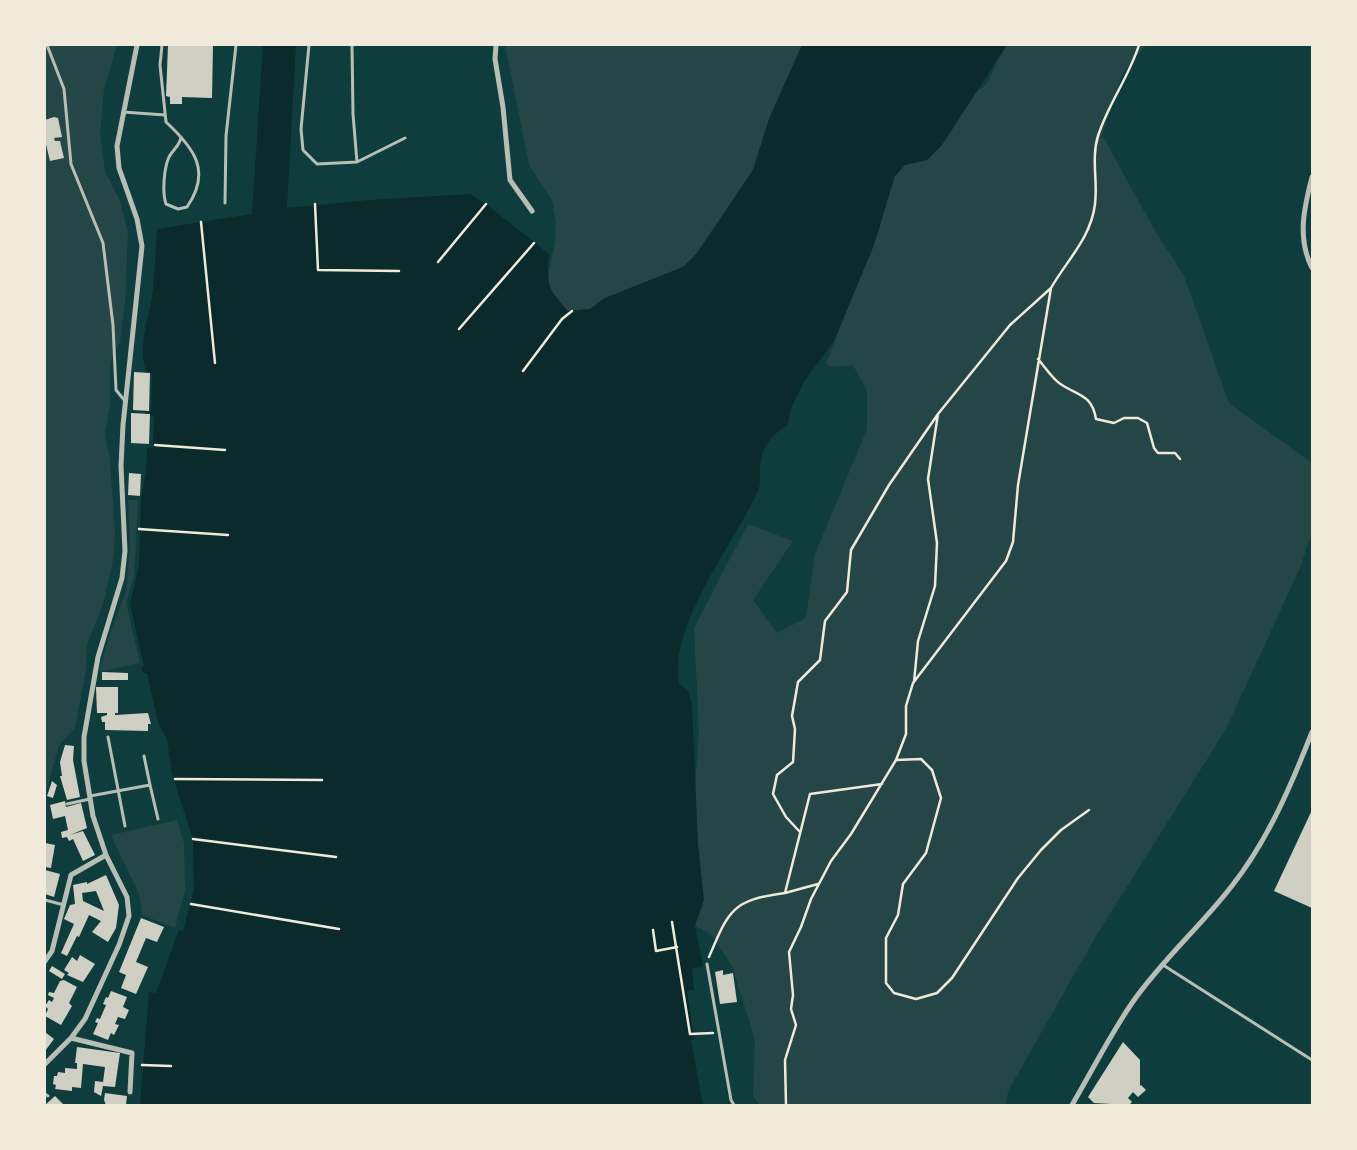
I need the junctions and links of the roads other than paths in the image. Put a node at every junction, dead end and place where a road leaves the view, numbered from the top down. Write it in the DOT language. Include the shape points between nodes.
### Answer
graph roads {
  1 [pos="47,45"];
  2 [pos="137,45"];
  3 [pos="162,45"];
  4 [pos="236,45"];
  5 [pos="309,45"];
  6 [pos="352,45"];
  7 [pos="496,45"];
  8 [pos="122,112"];
  9 [pos="165,115"];
  10 [pos="181,137"];
  11 [pos="405,138"];
  12 [pos="357,162"];
  13 [pos="1312,177"];
  14 [pos="225,203"];
  15 [pos="532,212"];
  16 [pos="1312,268"];
  17 [pos="126,401"];
  18 [pos="1312,732"];
  19 [pos="108,737"];
  20 [pos="144,756"];
  21 [pos="150,785"];
  22 [pos="118,791"];
  23 [pos="90,797"];
  24 [pos="67,804"];
  25 [pos="158,819"];
  26 [pos="125,826"];
  27 [pos="106,855"];
  28 [pos="45,900"];
  29 [pos="64,906"];
  30 [pos="45,961"];
  31 [pos="707,964"];
  32 [pos="1162,964"];
  33 [pos="71,1038"];
  34 [pos="1312,1060"];
  35 [pos="45,1064"];
  36 [pos="130,1092"];
  37 [pos="734,1105"];
  38 [pos="1072,1105"];
  1 -- 17 [label="lane" via="64,89 71,164 103,243 113,325 116,390"];
  2 -- 8 [label="street"];
  3 -- 9 [label="lane" via="160,65"];
  4 -- 14 [label="lane" via="226,136"];
  5 -- 12 [label="lane" via="301,129 303,150 317,164"];
  6 -- 12 [label="lane"];
  7 -- 15 [label="street" via="510,180"];
  8 -- 9 [label="lane"];
  8 -- 17 [label="street" via="117,146 119,168 137,219 142,246"];
  9 -- 10 [label="lane" via="166,122"];
  10 -- 10 [label="lane" via="198,159 198,172 194,198 187,208 178,209 166,204 164,188 169,156"];
  11 -- 12 [label="lane"];
  13 -- 16 [label="street" via="1303,212 1304,251"];
  17 -- 23 [label="street" via="121,466 125,551 122,578 98,657 84,737"];
  18 -- 32 [label="street" via="1276,815 1256,850 1217,905"];
  19 -- 22 [label="lane"];
  20 -- 21 [label="lane"];
  21 -- 22 [label="lane"];
  21 -- 25 [label="lane"];
  22 -- 23 [label="lane"];
  22 -- 26 [label="lane"];
  23 -- 24 [label="lane"];
  23 -- 27 [label="street"];
  27 -- 29 [label="street" via="71,875"];
  27 -- 33 [label="street" via="127,897 129,916 97,996 86,1019"];
  28 -- 29 [label="lane"];
  29 -- 30 [label="street" via="52,951"];
  31 -- 37 [label="lane"];
  32 -- 34 [label="lane"];
  32 -- 38 [label="street" via="1131,1003"];
  33 -- 35 [label="street"];
  33 -- 36 [label="street" via="132,1052"];
}
